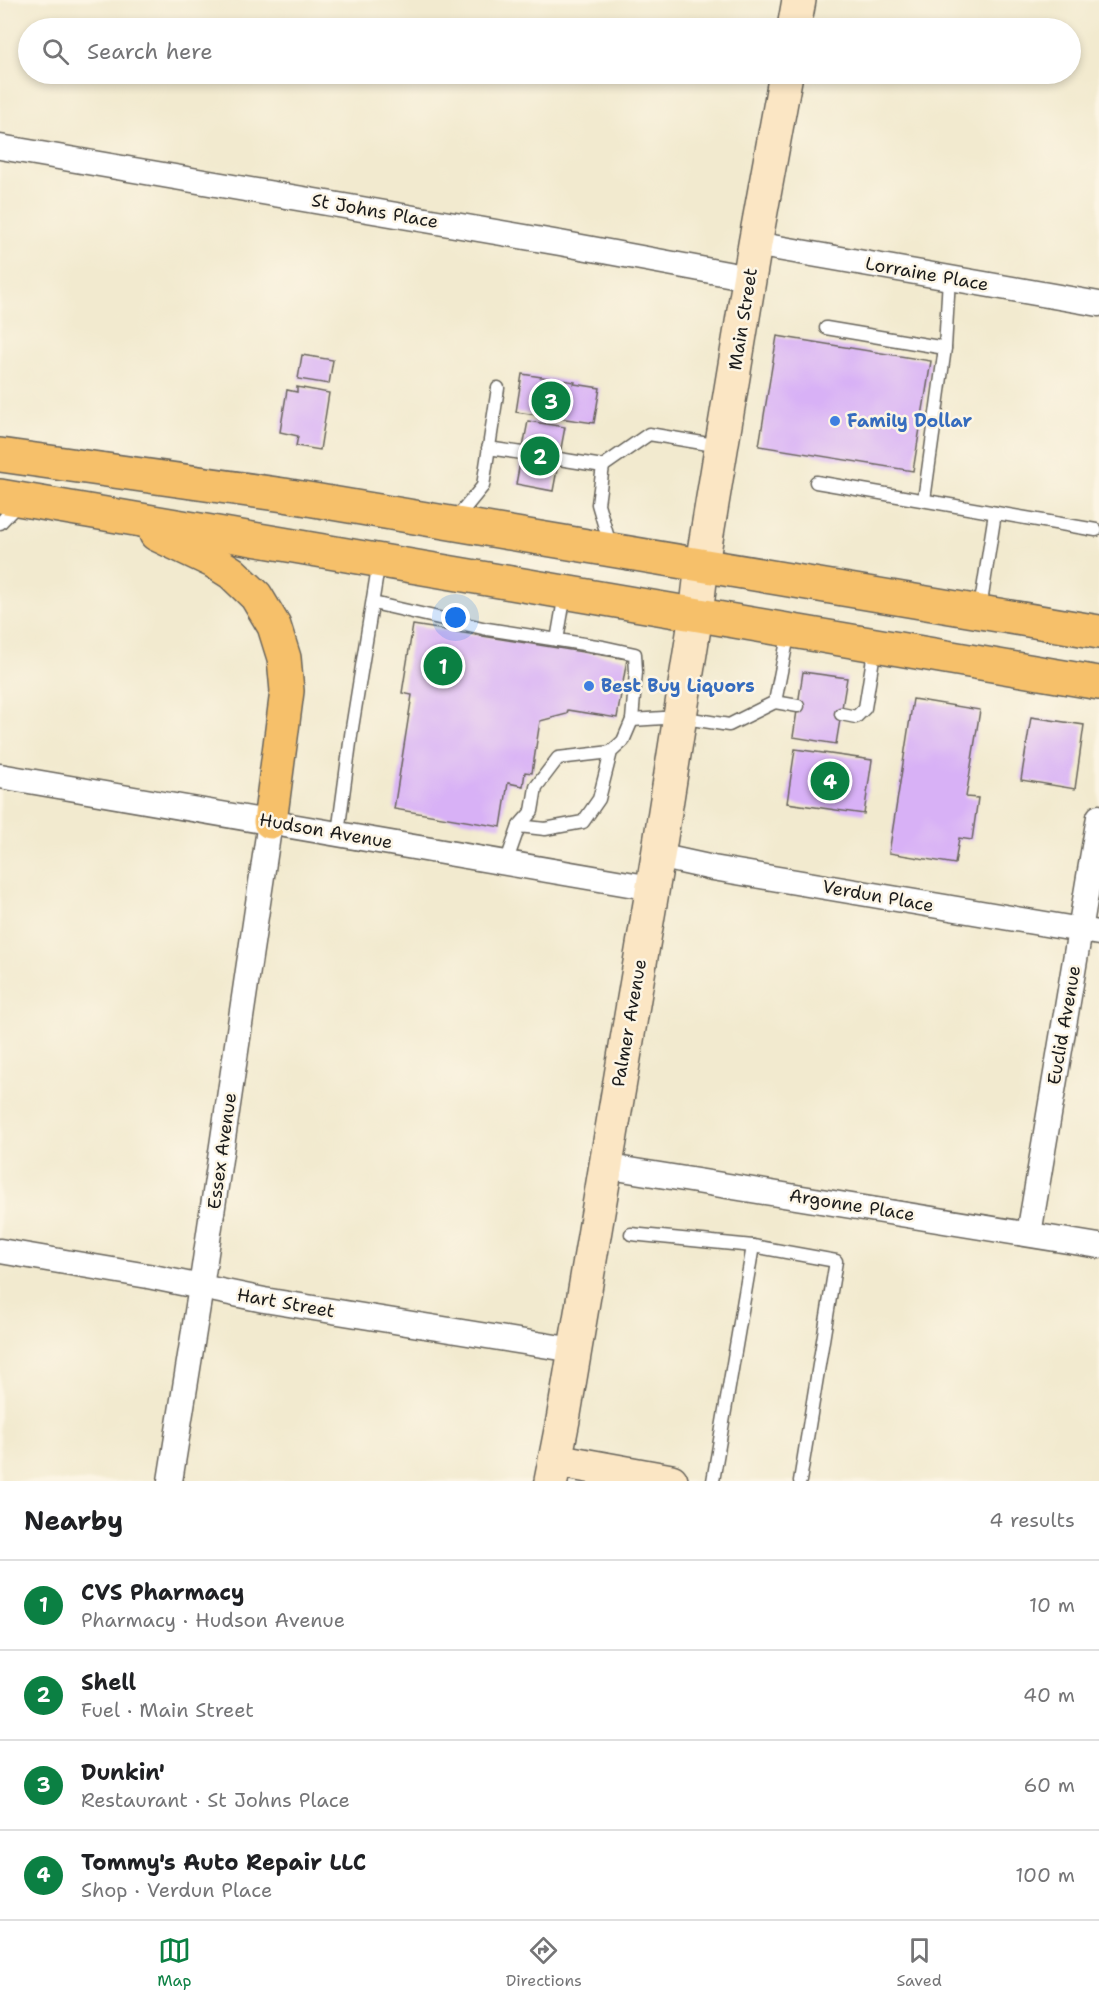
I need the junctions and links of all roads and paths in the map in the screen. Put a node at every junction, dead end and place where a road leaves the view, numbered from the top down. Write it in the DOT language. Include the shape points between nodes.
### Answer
graph roads {
  1 [pos="799,0"];
  2 [pos="796,18"];
  3 [pos="784,84"];
  4 [pos="0,147"];
  5 [pos="755,244"];
  6 [pos="749,278"];
  7 [pos="949,278"];
  8 [pos="1099,304"];
  9 [pos="826,328"];
  10 [pos="945,348"];
  11 [pos="498,388"];
  12 [pos="722,446"];
  13 [pos="488,448"];
  14 [pos="522,453"];
  15 [pos="0,455"];
  16 [pos="559,459"];
  17 [pos="603,466"];
  18 [pos="816,482"];
  19 [pos="11,498"];
  20 [pos="924,500"];
  21 [pos="995,513"];
  22 [pos="114,515"];
  23 [pos="0,523"];
  24 [pos="452,523"];
  25 [pos="1096,530"];
  26 [pos="611,549"];
  27 [pos="379,560"];
  28 [pos="702,564"];
  29 [pos="566,592"];
  30 [pos="373,603"];
  31 [pos="1099,607"];
  32 [pos="979,611"];
  33 [pos="696,615"];
  34 [pos="1064,626"];
  35 [pos="789,630"];
  36 [pos="1099,632"];
  37 [pos="557,640"];
  38 [pos="876,645"];
  39 [pos="1099,683"];
  40 [pos="775,702"];
  41 [pos="798,706"];
  42 [pos="841,714"];
  43 [pos="679,717"];
  44 [pos="632,720"];
  45 [pos="610,752"];
  46 [pos="0,776"];
  47 [pos="1099,817"];
  48 [pos="270,822"];
  49 [pos="519,826"];
  50 [pos="338,833"];
  51 [pos="1096,854"];
  52 [pos="658,856"];
  53 [pos="506,863"];
  54 [pos="652,888"];
  55 [pos="1090,932"];
  56 [pos="604,1166"];
  57 [pos="631,1234"];
  58 [pos="1029,1234"];
  59 [pos="753,1246"];
  60 [pos="1099,1246"];
  61 [pos="0,1251"];
  62 [pos="201,1287"];
  63 [pos="574,1350"];
  64 [pos="553,1470"];
  65 [pos="170,1481"];
  66 [pos="671,1481"];
  67 [pos="713,1481"];
  68 [pos="800,1481"];
  1 -- 2 [label="street"];
  3 -- 5 [label="street, Main Street"];
  4 -- 6 [label="street, St Johns Place"];
  5 -- 6 [label="street, Main Street"];
  5 -- 7 [label="street, Lorraine Place"];
  6 -- 12 [label="street, Main Street"];
  7 -- 8 [label="street, Lorraine Place"];
  7 -- 10 [label="lane"];
  9 -- 10 [label="lane"];
  10 -- 20 [label="lane"];
  11 -- 13 [label="lane"];
  12 -- 17 [label="lane" via="649,434"];
  12 -- 28 [label="street, Main Street"];
  13 -- 14 [label="lane"];
  13 -- 24 [label="lane" via="483,486"];
  15 -- 24 [label="highway"];
  16 -- 17 [label="lane"];
  17 -- 26 [label="lane" via="598,504"];
  18 -- 20 [label="lane"];
  19 -- 22 [label="highway"];
  19 -- 23 [label="lane"];
  20 -- 21 [label="lane"];
  21 -- 25 [label="lane"];
  21 -- 32 [label="lane"];
  22 -- 27 [label="highway"];
  22 -- 48 [label="highway" via="213,561 247,586 268,613 284,658 287,691"];
  24 -- 26 [label="highway"];
  26 -- 28 [label="highway"];
  27 -- 29 [label="highway"];
  27 -- 30 [label="lane"];
  28 -- 32 [label="highway"];
  28 -- 33 [label="street, Palmer Avenue"];
  29 -- 33 [label="highway"];
  29 -- 37 [label="lane"];
  30 -- 37 [label="lane" via="487,629"];
  30 -- 50 [label="lane"];
  31 -- 34 [label="highway"];
  32 -- 34 [label="highway"];
  33 -- 35 [label="highway"];
  33 -- 43 [label="street, Palmer Avenue"];
  34 -- 36 [label="highway"];
  35 -- 38 [label="highway"];
  35 -- 40 [label="lane"];
  37 -- 44 [label="lane" via="635,654"];
  38 -- 39 [label="highway"];
  38 -- 42 [label="lane" via="865,708 856,717"];
  40 -- 41 [label="lane"];
  40 -- 43 [label="lane" via="729,725"];
  43 -- 44 [label="lane"];
  43 -- 52 [label="street, Palmer Avenue"];
  44 -- 45 [label="lane" via="623,741"];
  45 -- 49 [label="lane" via="558,758 536,787 532,811"];
  45 -- 49 [label="lane" via="599,799 583,822 545,829"];
  46 -- 48 [label="street, Hudson Avenue"];
  47 -- 51 [label="street, Euclid Avenue"];
  48 -- 50 [label="street, Hudson Avenue"];
  48 -- 62 [label="street, Essex Avenue"];
  49 -- 53 [label="lane"];
  50 -- 53 [label="street, Hudson Avenue"];
  51 -- 55 [label="street, Euclid Avenue"];
  52 -- 54 [label="street, Palmer Avenue"];
  52 -- 55 [label="street, Verdun Place"];
  53 -- 54 [label="street, Hudson Avenue"];
  54 -- 56 [label="street, Palmer Avenue"];
  55 -- 58 [label="street, Euclid Avenue"];
  56 -- 58 [label="street, Argonne Place"];
  56 -- 63 [label="street, Palmer Avenue"];
  57 -- 59 [label="lane"];
  58 -- 60 [label="street, Argonne Place"];
  59 -- 67 [label="lane"];
  59 -- 68 [label="lane" via="836,1262"];
  61 -- 62 [label="street, Hart Street"];
  62 -- 63 [label="street, Hart Street"];
  62 -- 65 [label="street, Essex Avenue"];
  63 -- 64 [label="street, Palmer Avenue"];
  64 -- 66 [label="street"];
}
